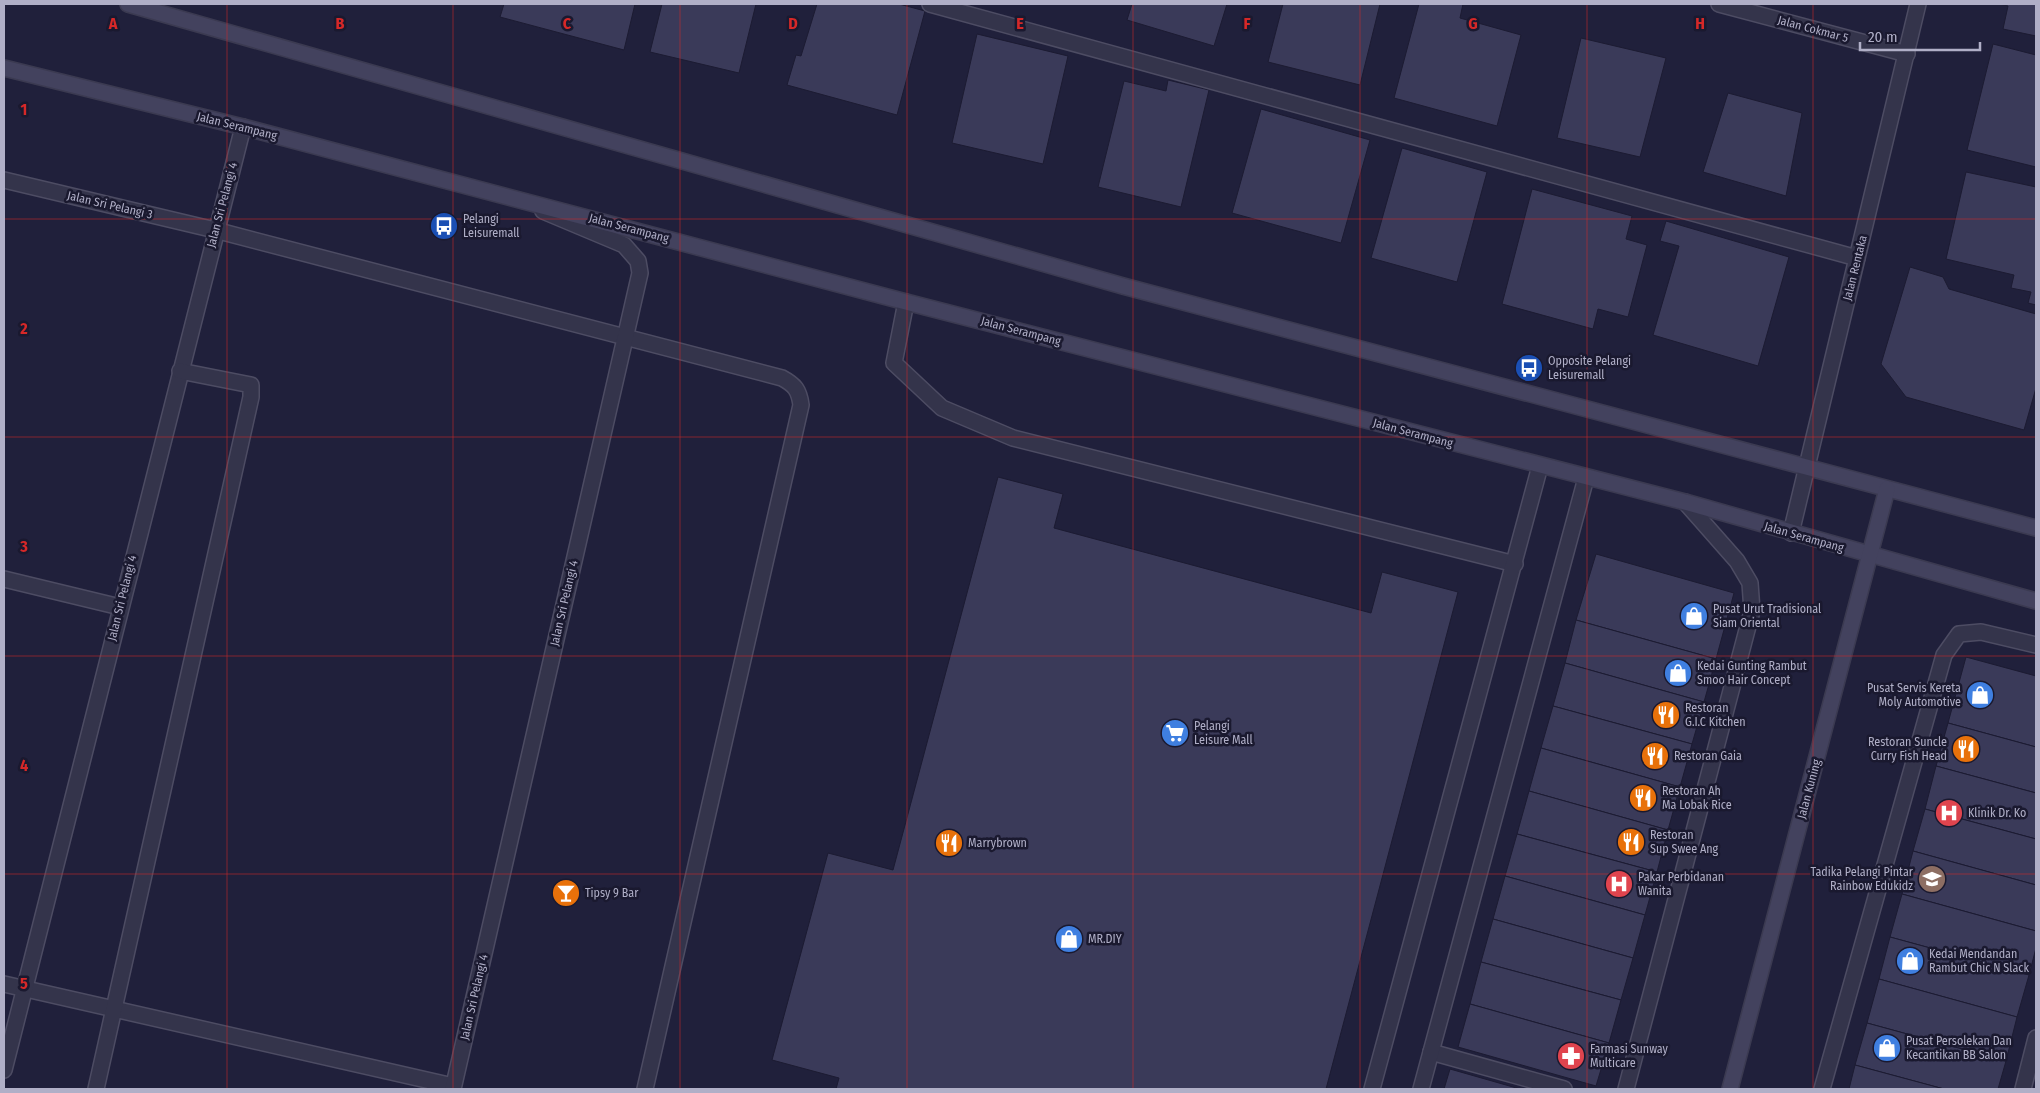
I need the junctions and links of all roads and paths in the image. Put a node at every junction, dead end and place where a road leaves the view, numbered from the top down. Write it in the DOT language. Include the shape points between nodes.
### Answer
graph roads {
  1 [pos="128,4"];
  2 [pos="930,4"];
  3 [pos="1718,4"];
  4 [pos="1918,4"];
  5 [pos="1907,54"];
  6 [pos="4,68"];
  7 [pos="243,127"];
  8 [pos="4,180"];
  9 [pos="506,196"];
  10 [pos="215,230"];
  11 [pos="1857,258"];
  12 [pos="906,302"];
  13 [pos="625,336"];
  14 [pos="180,371"];
  15 [pos="1540,466"];
  16 [pos="1808,468"];
  17 [pos="1586,478"];
  18 [pos="1887,489"];
  19 [pos="1685,502"];
  20 [pos="2036,528"];
  21 [pos="1791,533"];
  22 [pos="1871,556"];
  23 [pos="1515,564"];
  24 [pos="4,580"];
  25 [pos="2036,601"];
  26 [pos="120,607"];
  27 [pos="2036,645"];
  28 [pos="4,984"];
  29 [pos="24,988"];
  30 [pos="114,1009"];
  31 [pos="2036,1038"];
  32 [pos="1431,1052"];
  33 [pos="4,1070"];
  34 [pos="453,1088"];
  35 [pos="96,1089"];
  36 [pos="645,1089"];
  37 [pos="1372,1089"];
  38 [pos="1421,1089"];
  39 [pos="1564,1089"];
  40 [pos="1626,1089"];
  41 [pos="1730,1089"];
  42 [pos="1822,1089"];
  43 [pos="2023,1089"];
  1 -- 16 [label="main road" via="1113,283"];
  2 -- 11 [label="street"];
  3 -- 5 [label="street, Jalan Cokmar 5"];
  4 -- 5 [label="street, Jalan Rentaka"];
  5 -- 11 [label="street, Jalan Rentaka"];
  6 -- 7 [label="main road, Jalan Serampang"];
  7 -- 9 [label="main road, Jalan Serampang"];
  7 -- 10 [label="street, Jalan Sri Pelangi 4"];
  8 -- 10 [label="street, Jalan Sri Pelangi 3"];
  9 -- 12 [label="main road, Jalan Serampang"];
  9 -- 13 [label="street, Jalan Sri Pelangi 4" via="624,245 638,261 640,273"];
  10 -- 13 [label="street, Jalan Sri Pelangi 3"];
  10 -- 14 [label="street, Jalan Sri Pelangi 4"];
  11 -- 16 [label="street, Jalan Rentaka"];
  12 -- 15 [label="main road, Jalan Serampang"];
  12 -- 23 [label="street" via="894,363 942,408 1013,438"];
  13 -- 34 [label="street, Jalan Sri Pelangi 4"];
  13 -- 36 [label="street, Jalan Sri Pelangi 3" via="782,378 794,384 800,393 801,404"];
  14 -- 26 [label="street, Jalan Sri Pelangi 4"];
  14 -- 30 [label="street" via="251,385 251,397"];
  15 -- 17 [label="main road, Jalan Serampang"];
  15 -- 23 [label="street"];
  16 -- 18 [label="main road"];
  16 -- 21 [label="street, Jalan Rentaka"];
  17 -- 19 [label="main road, Jalan Serampang"];
  17 -- 32 [label="street"];
  18 -- 20 [label="main road"];
  18 -- 22 [label="main road, Jalan Kuning"];
  19 -- 21 [label="main road, Jalan Serampang"];
  19 -- 40 [label="street" via="1737,561 1750,583 1752,611"];
  21 -- 22 [label="main road, Jalan Serampang"];
  22 -- 25 [label="main road, Jalan Serampang"];
  22 -- 41 [label="main road, Jalan Kuning"];
  23 -- 37 [label="street"];
  24 -- 26 [label="street"];
  26 -- 29 [label="street, Jalan Sri Pelangi 4"];
  27 -- 42 [label="street" via="1981,632 1959,634 1944,655"];
  28 -- 29 [label="street"];
  29 -- 30 [label="street"];
  29 -- 33 [label="street, Jalan Sri Pelangi 4"];
  30 -- 34 [label="street"];
  30 -- 35 [label="street"];
  31 -- 43 [label="street"];
  32 -- 38 [label="street"];
  32 -- 39 [label="street"];
}
